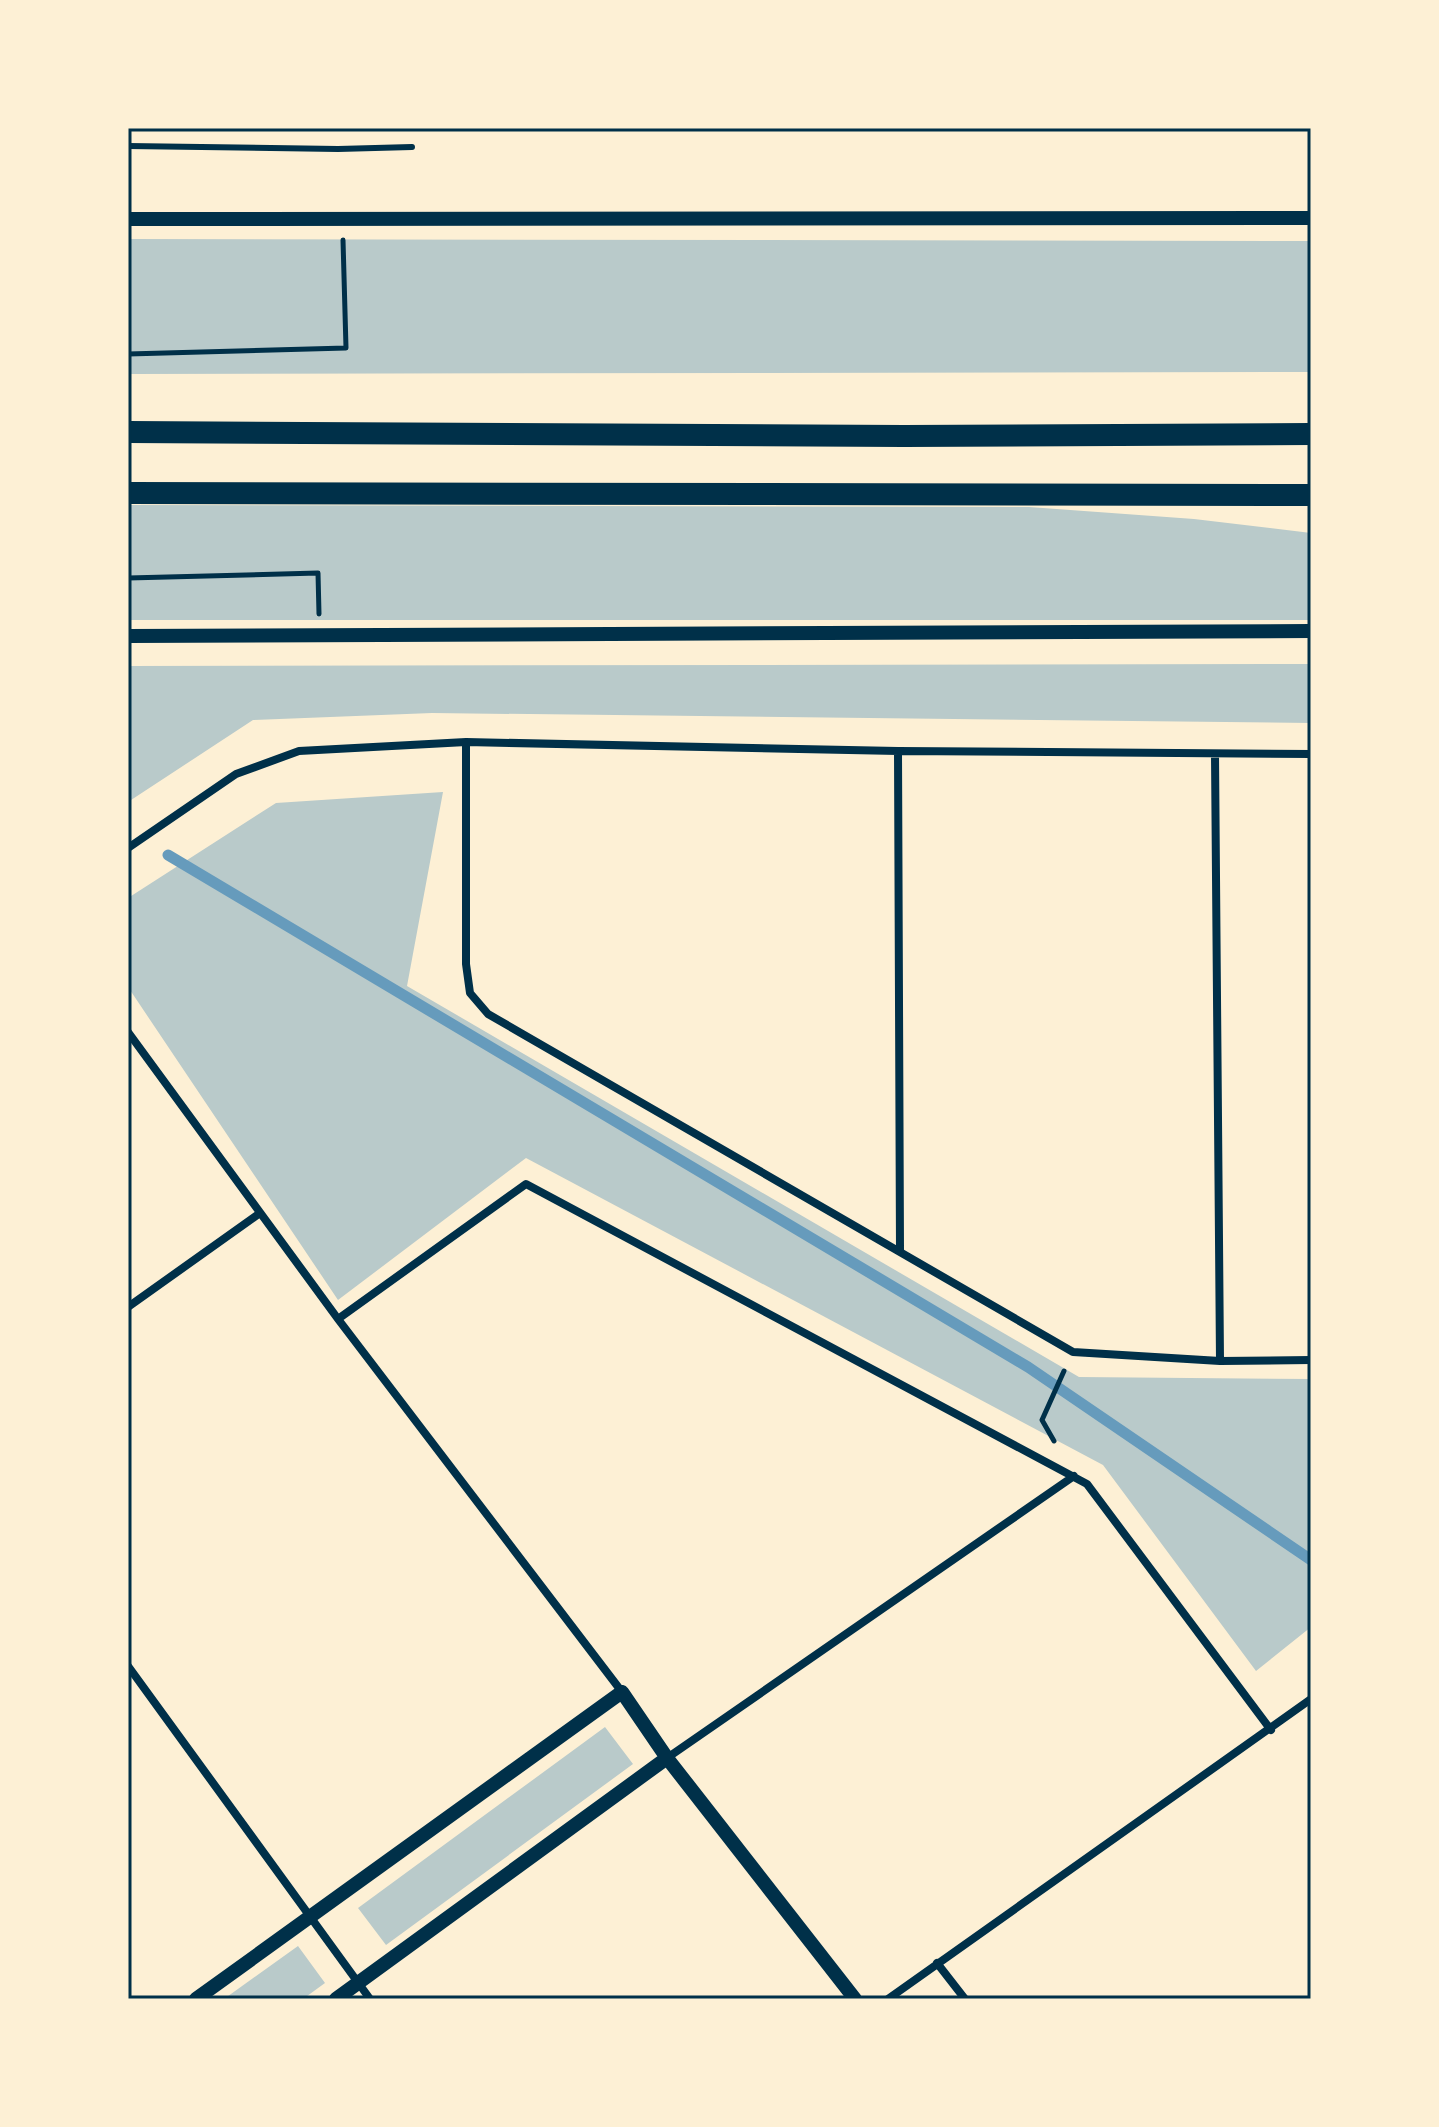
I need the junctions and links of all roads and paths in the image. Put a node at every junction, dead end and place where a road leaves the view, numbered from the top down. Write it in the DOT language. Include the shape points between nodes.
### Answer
graph roads {
  1 [pos="128,146"];
  2 [pos="412,147"];
  3 [pos="1311,218"];
  4 [pos="128,219"];
  5 [pos="343,219"];
  6 [pos="128,354"];
  7 [pos="128,432"];
  8 [pos="1311,434"];
  9 [pos="128,493"];
  10 [pos="1311,498"];
  11 [pos="128,578"];
  12 [pos="1311,631"];
  13 [pos="320,635"];
  14 [pos="128,636"];
  15 [pos="466,742"];
  16 [pos="898,751"];
  17 [pos="1311,754"];
  18 [pos="1215,755"];
  19 [pos="128,848"];
  20 [pos="128,1032"];
  21 [pos="260,1213"];
  22 [pos="900,1250"];
  23 [pos="128,1307"];
  24 [pos="338,1319"];
  25 [pos="1073,1352"];
  26 [pos="1311,1360"];
  27 [pos="1220,1361"];
  28 [pos="1074,1476"];
  29 [pos="128,1666"];
  30 [pos="622,1692"];
  31 [pos="1311,1699"];
  32 [pos="1271,1730"];
  33 [pos="667,1758"];
  34 [pos="311,1917"];
  35 [pos="937,1963"];
  36 [pos="359,1983"];
  37 [pos="196,1999"];
  38 [pos="336,1999"];
  39 [pos="370,1999"];
  40 [pos="855,1999"];
  41 [pos="888,1999"];
  42 [pos="965,1999"];
  1 -- 2 [label="lane"];
  3 -- 5 [label="street"];
  4 -- 5 [label="street"];
  5 -- 6 [label="path" via="346,348"];
  7 -- 8 [label="highway"];
  9 -- 10 [label="highway"];
  11 -- 13 [label="path" via="318,573"];
  12 -- 13 [label="street"];
  13 -- 14 [label="street"];
  15 -- 16 [label="street"];
  15 -- 19 [label="street" via="299,751 236,774"];
  15 -- 22 [label="street" via="470,993 488,1014"];
  16 -- 18 [label="street"];
  16 -- 22 [label="street"];
  17 -- 18 [label="street"];
  18 -- 27 [label="street"];
  20 -- 21 [label="street"];
  21 -- 23 [label="street"];
  21 -- 24 [label="street"];
  22 -- 25 [label="street"];
  24 -- 28 [label="street" via="526,1184"];
  24 -- 30 [label="street"];
  25 -- 27 [label="street"];
  25 -- 28 [label="path" via="1042,1420"];
  26 -- 27 [label="street"];
  28 -- 32 [label="street" via="1087,1484"];
  28 -- 33 [label="street"];
  29 -- 34 [label="street"];
  30 -- 33 [label="street"];
  30 -- 34 [label="street"];
  31 -- 32 [label="street"];
  32 -- 35 [label="street"];
  33 -- 36 [label="street"];
  33 -- 40 [label="street"];
  34 -- 36 [label="street"];
  34 -- 37 [label="street"];
  35 -- 41 [label="street"];
  35 -- 42 [label="street"];
  36 -- 38 [label="street"];
  36 -- 39 [label="street"];
}
